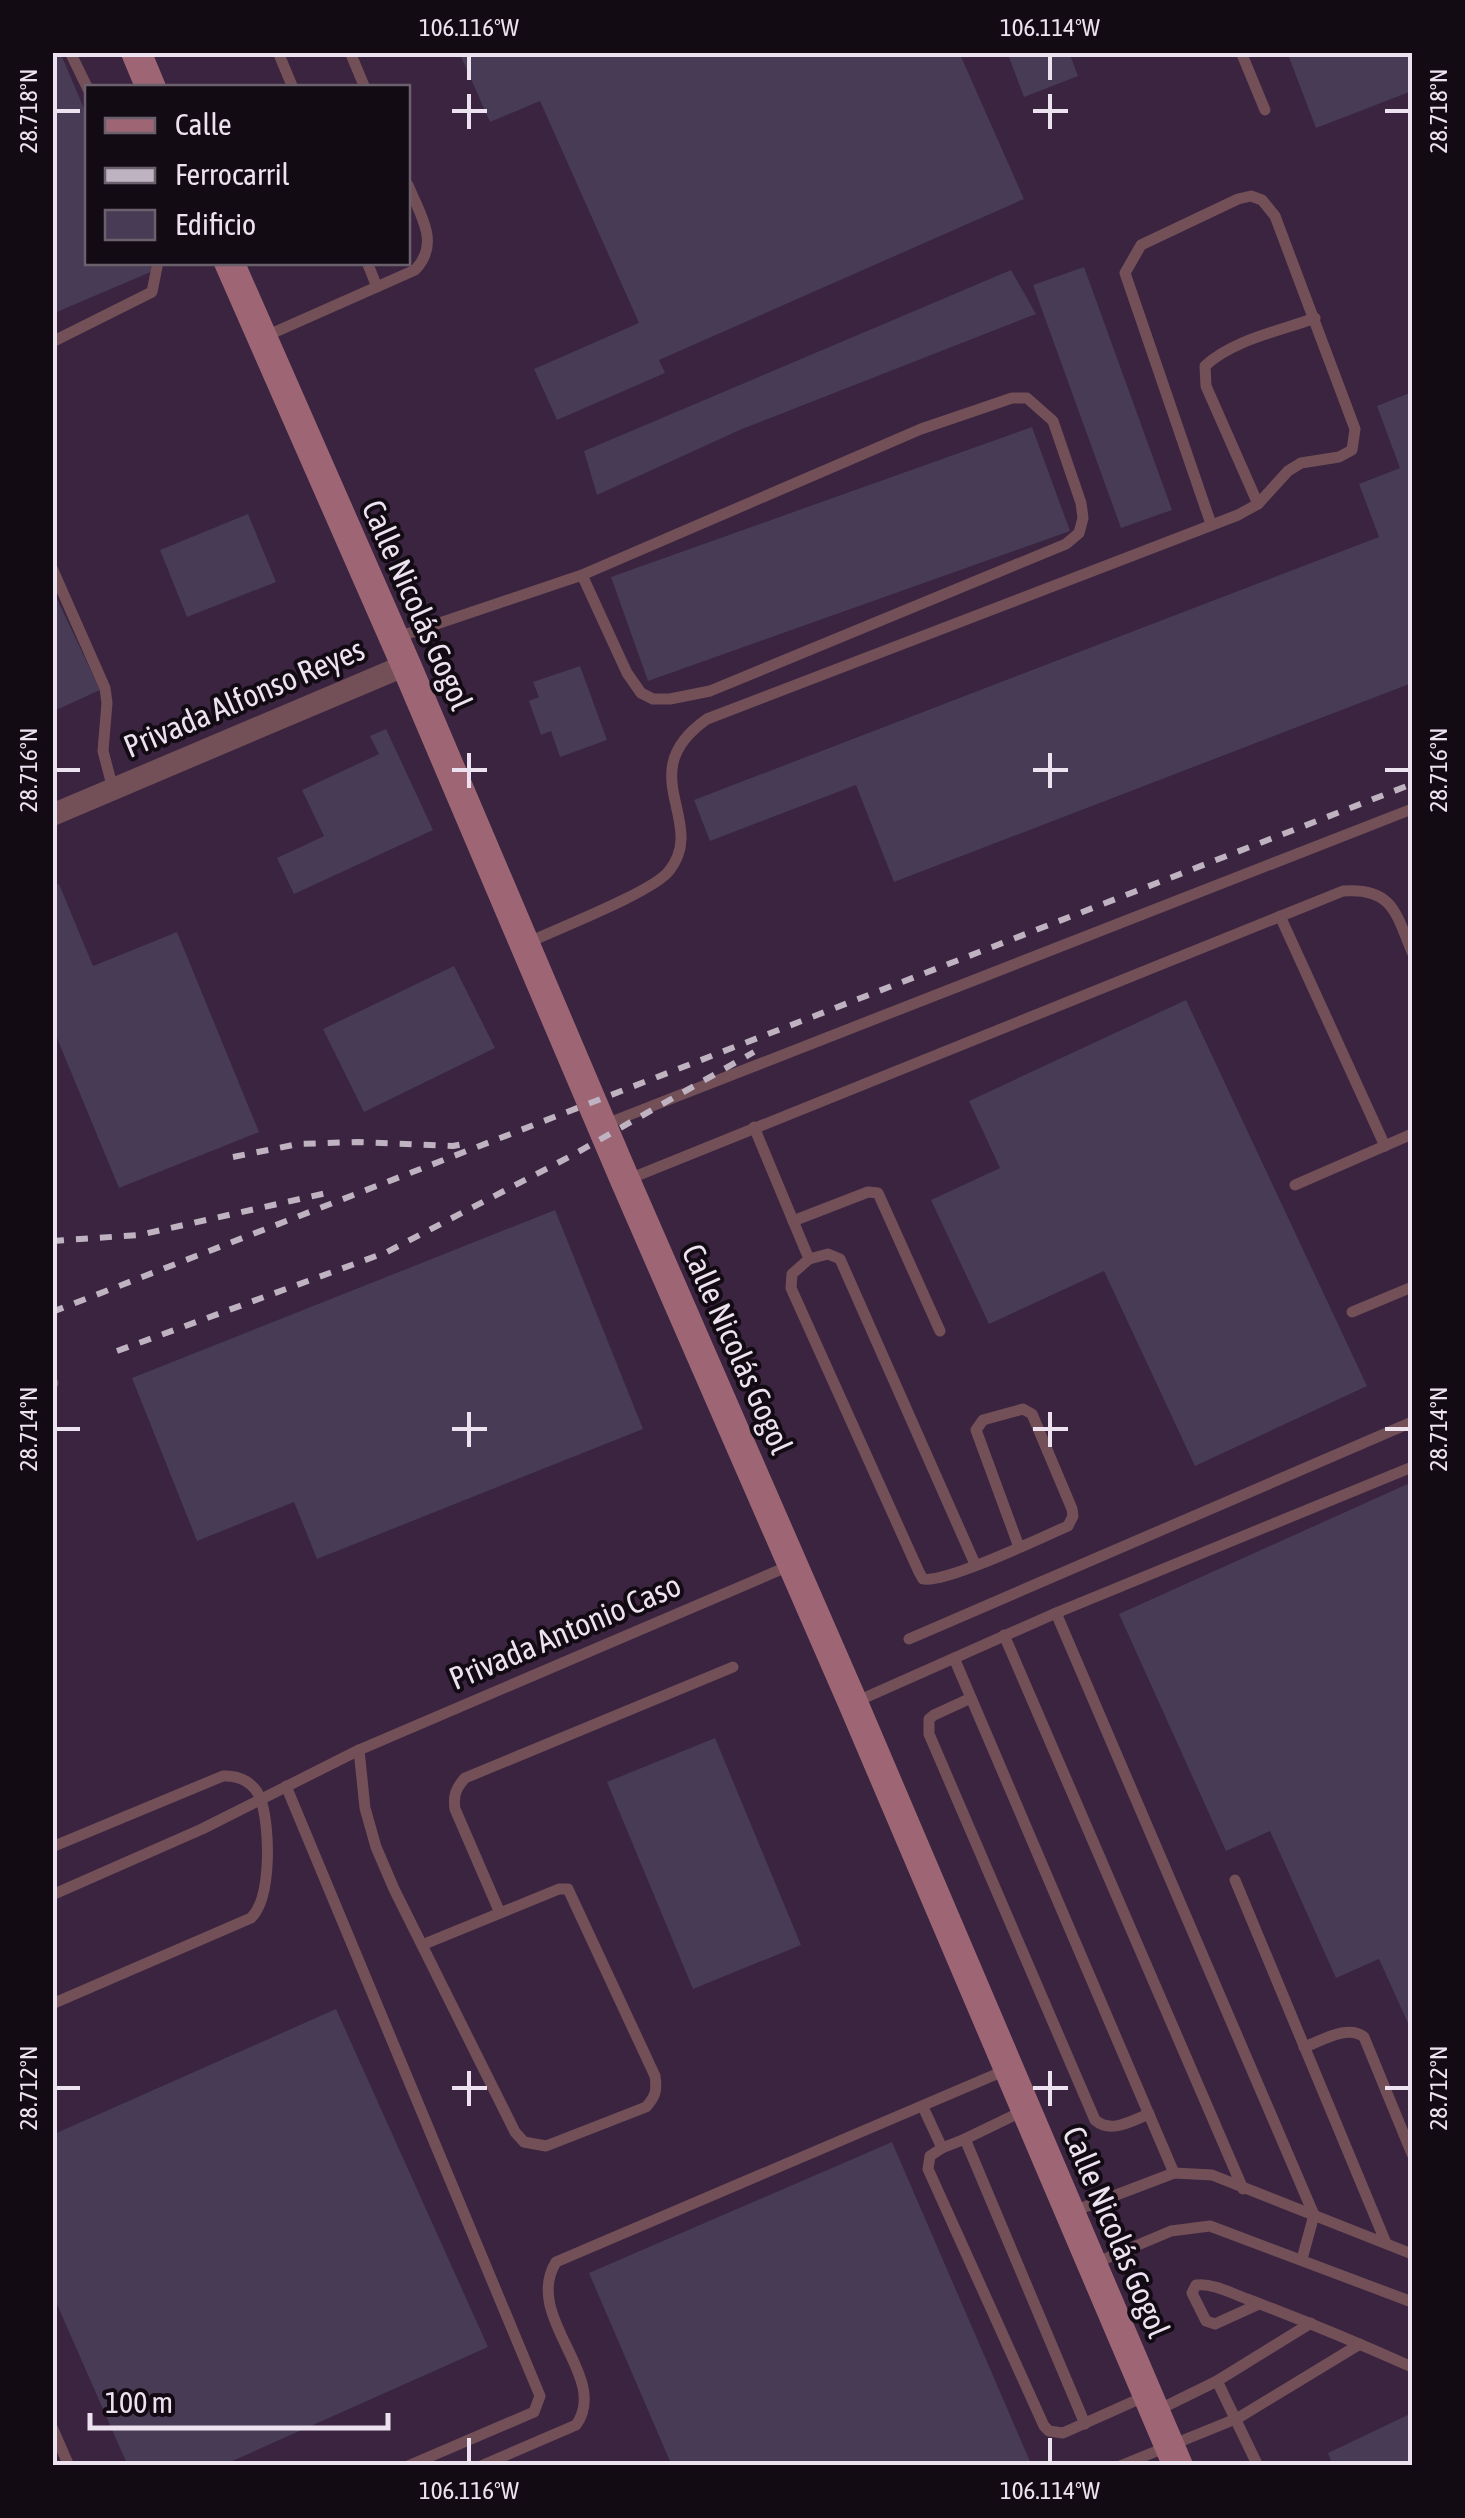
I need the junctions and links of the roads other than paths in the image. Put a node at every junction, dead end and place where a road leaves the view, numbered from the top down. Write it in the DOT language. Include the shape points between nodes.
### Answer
graph roads {
  1 [pos="70,52"];
  2 [pos="136,52"];
  3 [pos="278,52"];
  4 [pos="350,52"];
  5 [pos="1241,52"];
  6 [pos="86,85"];
  7 [pos="150,85"];
  8 [pos="292,85"];
  9 [pos="364,85"];
  10 [pos="1265,110"];
  11 [pos="410,190"];
  12 [pos="158,265"];
  13 [pos="229,265"];
  14 [pos="368,265"];
  15 [pos="377,287"];
  16 [pos="1315,318"];
  17 [pos="262,338"];
  18 [pos="52,342"];
  19 [pos="1258,504"];
  20 [pos="1211,524"];
  21 [pos="52,568"];
  22 [pos="582,575"];
  23 [pos="400,652"];
  24 [pos="114,789"];
  25 [pos="1412,809"];
  26 [pos="52,814"];
  27 [pos="1280,916"];
  28 [pos="525,944"];
  29 [pos="1412,952"];
  30 [pos="602,1126"];
  31 [pos="754,1127"];
  32 [pos="1412,1134"];
  33 [pos="1385,1146"];
  34 [pos="624,1180"];
  35 [pos="1295,1185"];
  36 [pos="793,1221"];
  37 [pos="809,1259"];
  38 [pos="1412,1287"];
  39 [pos="1352,1312"];
  40 [pos="940,1331"];
  41 [pos="1412,1422"];
  42 [pos="1412,1467"];
  43 [pos="1019,1546"];
  44 [pos="793,1564"];
  45 [pos="975,1564"];
  46 [pos="1056,1613"];
  47 [pos="1004,1636"];
  48 [pos="910,1640"];
  49 [pos="954,1658"];
  50 [pos="732,1668"];
  51 [pos="971,1698"];
  52 [pos="854,1703"];
  53 [pos="360,1750"];
  54 [pos="286,1786"];
  55 [pos="261,1797"];
  56 [pos="52,1847"];
  57 [pos="1234,1880"];
  58 [pos="52,1895"];
  59 [pos="500,1913"];
  60 [pos="422,1944"];
  61 [pos="52,2004"];
  62 [pos="1304,2047"];
  63 [pos="1010,2068"];
  64 [pos="923,2107"];
  65 [pos="1027,2109"];
  66 [pos="1149,2114"];
  67 [pos="965,2138"];
  68 [pos="942,2148"];
  69 [pos="1412,2154"];
  70 [pos="1174,2173"];
  71 [pos="1243,2189"];
  72 [pos="1070,2212"];
  73 [pos="1314,2215"];
  74 [pos="1386,2243"];
  75 [pos="1412,2254"];
  76 [pos="1302,2260"];
  77 [pos="1092,2265"];
  78 [pos="1412,2302"];
  79 [pos="1259,2304"];
  80 [pos="1311,2323"];
  81 [pos="1360,2344"];
  82 [pos="1412,2368"];
  83 [pos="1217,2381"];
  84 [pos="1151,2404"];
  85 [pos="1238,2418"];
  86 [pos="1085,2424"];
  87 [pos="52,2427"];
  88 [pos="1173,2455"];
  89 [pos="69,2466"];
  90 [pos="408,2466"];
  91 [pos="481,2466"];
  92 [pos="1120,2466"];
  93 [pos="1258,2466"];
  1 -- 6 [label="lane"];
  2 -- 7 [label="street"];
  3 -- 8 [label="lane"];
  4 -- 9 [label="lane"];
  5 -- 10 [label="lane"];
  11 -- 15 [label="lane" via="429,252 415,270"];
  12 -- 18 [label="lane" via="152,292"];
  13 -- 17 [label="street, Calle Nicolás Gogol"];
  14 -- 15 [label="lane"];
  15 -- 17 [label="lane"];
  16 -- 19 [label="lane" via="1355,444 1348,454 1288,471"];
  16 -- 19 [label="lane" via="1206,366 1206,386"];
  16 -- 20 [label="lane" via="1276,216 1251,196 1141,244 1132,258 1125,272 1128,289"];
  17 -- 23 [label="street, Calle Nicolás Gogol"];
  19 -- 20 [label="lane"];
  20 -- 28 [label="lane" via="707,719 670,761 680,841 667,875"];
  21 -- 24 [label="lane" via="105,688 103,751"];
  22 -- 22 [label="lane" via="921,429 1012,398 1027,398 1053,421 1083,518 1080,533 1066,544 710,690 670,699 641,693"];
  22 -- 23 [label="lane"];
  23 -- 24 [label="street, Privada Alfonso Reyes"];
  23 -- 28 [label="street, Calle Nicolás Gogol"];
  24 -- 26 [label="street, Privada Alfonso Reyes"];
  25 -- 30 [label="lane"];
  27 -- 29 [label="lane" via="1343,890 1363,889 1392,906"];
  27 -- 31 [label="lane"];
  27 -- 33 [label="lane"];
  28 -- 30 [label="street, Calle Nicolás Gogol"];
  30 -- 34 [label="street, Calle Nicolás Gogol"];
  31 -- 34 [label="lane"];
  31 -- 36 [label="lane"];
  32 -- 33 [label="lane"];
  33 -- 35 [label="lane"];
  34 -- 44 [label="street, Calle Nicolás Gogol"];
  36 -- 37 [label="lane"];
  36 -- 40 [label="lane" via="878,1193"];
  37 -- 45 [label="lane" via="840,1259"];
  37 -- 45 [label="lane" via="792,1274 791,1288 918,1572 931,1581"];
  38 -- 39 [label="lane"];
  41 -- 48 [label="lane"];
  42 -- 46 [label="lane"];
  43 -- 43 [label="lane" via="976,1430 983,1420 1023,1409 1032,1414 1073,1516 1068,1526"];
  43 -- 45 [label="lane"];
  44 -- 52 [label="street, Calle Nicolás Gogol"];
  44 -- 53 [label="lane, Privada Antonio Caso"];
  46 -- 47 [label="lane"];
  46 -- 73 [label="lane"];
  47 -- 49 [label="lane"];
  47 -- 71 [label="lane"];
  49 -- 51 [label="lane"];
  49 -- 52 [label="lane"];
  50 -- 59 [label="lane" via="466,1778 453,1797 455,1809"];
  51 -- 66 [label="lane"];
  51 -- 66 [label="lane" via="934,1715 929,1734 1096,2120 1114,2127"];
  52 -- 63 [label="street, Calle Nicolás Gogol"];
  53 -- 54 [label="lane, Privada Antonio Caso"];
  53 -- 60 [label="lane" via="376,1847"];
  54 -- 55 [label="lane, Privada Antonio Caso"];
  54 -- 90 [label="lane" via="540,2396 534,2412"];
  55 -- 56 [label="lane" via="245,1778 224,1776"];
  55 -- 58 [label="lane, Privada Antonio Caso"];
  55 -- 61 [label="lane" via="264,1895 251,1918"];
  57 -- 62 [label="lane"];
  59 -- 60 [label="lane"];
  59 -- 60 [label="lane" via="559,1889 572,1892 655,2076 657,2090 646,2107 546,2146 524,2142"];
  62 -- 69 [label="lane" via="1359,2032"];
  62 -- 74 [label="lane"];
  63 -- 64 [label="lane"];
  63 -- 65 [label="street, Calle Nicolás Gogol"];
  64 -- 68 [label="lane"];
  64 -- 91 [label="lane" via="556,2262 548,2275 549,2303 586,2395 582,2416 576,2425"];
  65 -- 67 [label="lane"];
  65 -- 72 [label="street, Calle Nicolás Gogol"];
  66 -- 70 [label="lane"];
  67 -- 68 [label="lane"];
  67 -- 86 [label="lane"];
  68 -- 86 [label="lane" via="930,2156 928,2168 1044,2426 1063,2433"];
  70 -- 71 [label="lane" via="1212,2175"];
  70 -- 72 [label="lane"];
  71 -- 73 [label="lane"];
  72 -- 77 [label="street, Calle Nicolás Gogol"];
  73 -- 74 [label="lane"];
  73 -- 76 [label="lane"];
  74 -- 75 [label="lane"];
  76 -- 77 [label="lane" via="1210,2226 1171,2231"];
  76 -- 78 [label="lane"];
  77 -- 84 [label="street, Calle Nicolás Gogol"];
  79 -- 79 [label="lane" via="1210,2324 1192,2293 1200,2284"];
  79 -- 80 [label="lane"];
  80 -- 81 [label="lane"];
  80 -- 83 [label="lane"];
  81 -- 82 [label="lane"];
  81 -- 85 [label="lane"];
  83 -- 84 [label="lane"];
  83 -- 85 [label="lane"];
  84 -- 86 [label="lane"];
  84 -- 88 [label="street, Calle Nicolás Gogol"];
  85 -- 88 [label="lane"];
  85 -- 93 [label="lane"];
  87 -- 89 [label="lane"];
  88 -- 92 [label="lane"];
}
